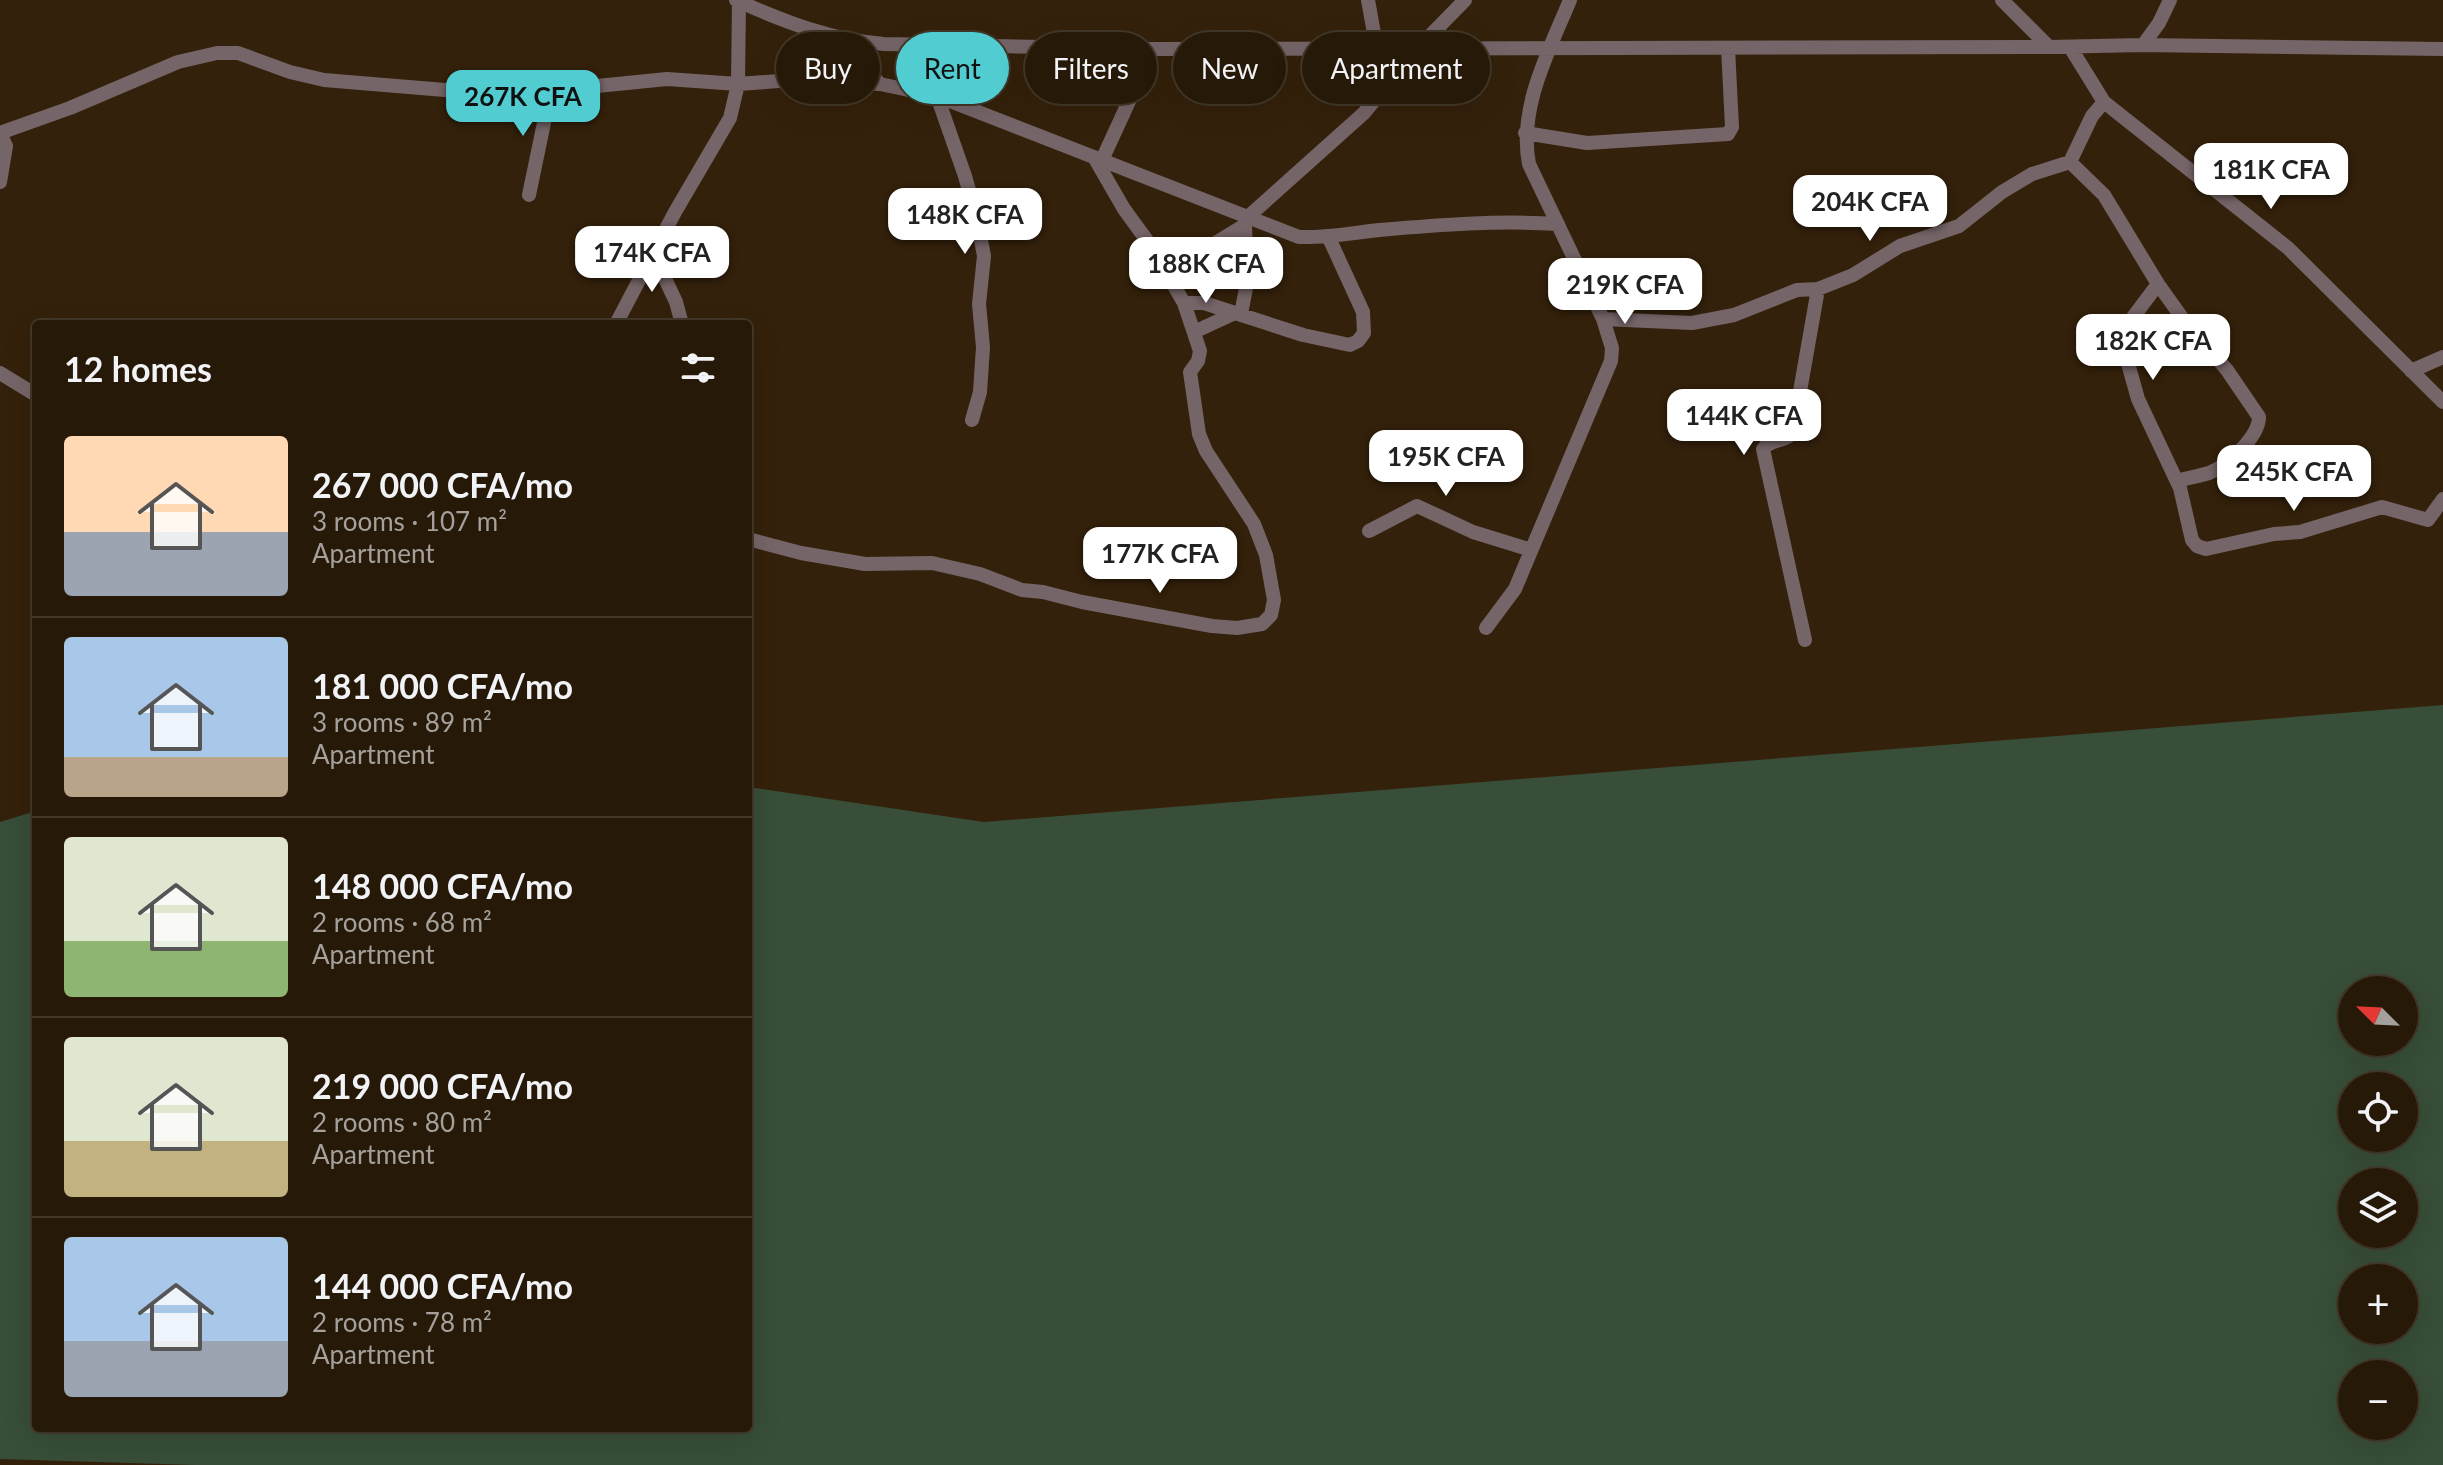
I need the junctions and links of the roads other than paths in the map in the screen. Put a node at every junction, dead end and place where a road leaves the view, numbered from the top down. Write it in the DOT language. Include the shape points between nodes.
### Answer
graph roads {
  1 [pos="738,0"];
  2 [pos="1368,0"];
  3 [pos="1465,0"];
  4 [pos="1570,0"];
  5 [pos="2002,0"];
  6 [pos="2170,0"];
  7 [pos="1374,32"];
  8 [pos="1434,32"];
  9 [pos="884,44"];
  10 [pos="880,45"];
  11 [pos="2143,45"];
  12 [pos="1025,47"];
  13 [pos="2049,47"];
  14 [pos="2070,47"];
  15 [pos="1728,48"];
  16 [pos="1157,49"];
  17 [pos="2443,49"];
  18 [pos="1302,50"];
  19 [pos="1490,50"];
  20 [pos="1550,50"];
  21 [pos="776,81"];
  22 [pos="738,84"];
  23 [pos="880,84"];
  24 [pos="896,87"];
  25 [pos="551,89"];
  26 [pos="2104,102"];
  27 [pos="940,104"];
  28 [pos="958,104"];
  29 [pos="1125,104"];
  30 [pos="1371,104"];
  31 [pos="0,133"];
  32 [pos="1525,133"];
  33 [pos="1098,158"];
  34 [pos="2070,162"];
  35 [pos="0,182"];
  36 [pos="529,195"];
  37 [pos="1247,220"];
  38 [pos="1558,224"];
  39 [pos="1329,238"];
  40 [pos="653,253"];
  41 [pos="1169,276"];
  42 [pos="2158,284"];
  43 [pos="1818,289"];
  44 [pos="1184,303"];
  45 [pos="1238,314"];
  46 [pos="1603,319"];
  47 [pos="618,320"];
  48 [pos="681,320"];
  49 [pos="1194,332"];
  50 [pos="2443,357"];
  51 [pos="2411,371"];
  52 [pos="0,373"];
  53 [pos="32,393"];
  54 [pos="2443,402"];
  55 [pos="972,420"];
  56 [pos="2177,481"];
  57 [pos="2443,499"];
  58 [pos="1369,531"];
  59 [pos="752,540"];
  60 [pos="1531,550"];
  61 [pos="1486,628"];
  62 [pos="1805,640"];
  1 -- 9 [label="street" via="818,33"];
  1 -- 22 [label="street"];
  2 -- 7 [label="street"];
  3 -- 8 [label="street"];
  4 -- 20 [label="street"];
  5 -- 13 [label="street"];
  6 -- 11 [label="street"];
  9 -- 10 [label="street"];
  9 -- 12 [label="street"];
  11 -- 14 [label="street"];
  11 -- 17 [label="street"];
  13 -- 14 [label="street"];
  13 -- 15 [label="street"];
  14 -- 26 [label="street"];
  15 -- 20 [label="street"];
  15 -- 32 [label="street" via="1728,134 1587,143"];
  16 -- 18 [label="street"];
  19 -- 20 [label="street"];
  20 -- 32 [label="street"];
  21 -- 22 [label="street"];
  22 -- 25 [label="street" via="667,79"];
  22 -- 40 [label="street" via="730,118"];
  23 -- 24 [label="street"];
  25 -- 31 [label="street" via="457,91 324,80 238,53 217,53 178,62"];
  25 -- 36 [label="street"];
  26 -- 34 [label="street"];
  26 -- 51 [label="street" via="2288,248"];
  27 -- 55 [label="street" via="965,176 984,256 981,377"];
  28 -- 33 [label="street"];
  29 -- 33 [label="street"];
  30 -- 37 [label="street"];
  31 -- 35 [label="street" via="6,146"];
  32 -- 38 [label="street" via="1529,164"];
  33 -- 37 [label="street"];
  33 -- 41 [label="street" via="1124,209"];
  34 -- 42 [label="street" via="2104,195"];
  34 -- 43 [label="street" via="2032,174 1959,226 1900,246"];
  37 -- 39 [label="street" via="1299,237"];
  37 -- 41 [label="street"];
  37 -- 45 [label="street" via="1247,283"];
  38 -- 39 [label="street" via="1506,221"];
  38 -- 46 [label="street"];
  39 -- 45 [label="street" via="1363,312 1364,333 1358,341 1350,345 1303,335"];
  40 -- 47 [label="street"];
  40 -- 48 [label="street"];
  41 -- 44 [label="street"];
  42 -- 56 [label="street" via="2122,332 2122,342 2138,399"];
  42 -- 56 [label="street" via="2259,417 2245,446 2212,472"];
  43 -- 46 [label="street" via="1797,290 1734,315 1692,323"];
  43 -- 62 [label="street" via="1795,430 1763,449"];
  44 -- 45 [label="street"];
  44 -- 49 [label="street"];
  45 -- 49 [label="street"];
  46 -- 60 [label="street" via="1611,361"];
  49 -- 59 [label="street" via="1199,357 1190,378 1199,434 1254,524 1266,555 1274,600 1271,615 1262,624 1212,626 1004,586 980,574 932,563 865,564"];
  50 -- 51 [label="street"];
  51 -- 54 [label="street"];
  52 -- 53 [label="street"];
  56 -- 57 [label="street" via="2192,540 2206,549 2300,532 2382,507 2428,520"];
  58 -- 60 [label="street" via="1417,506 1473,532"];
  60 -- 61 [label="street" via="1515,589"];
}
